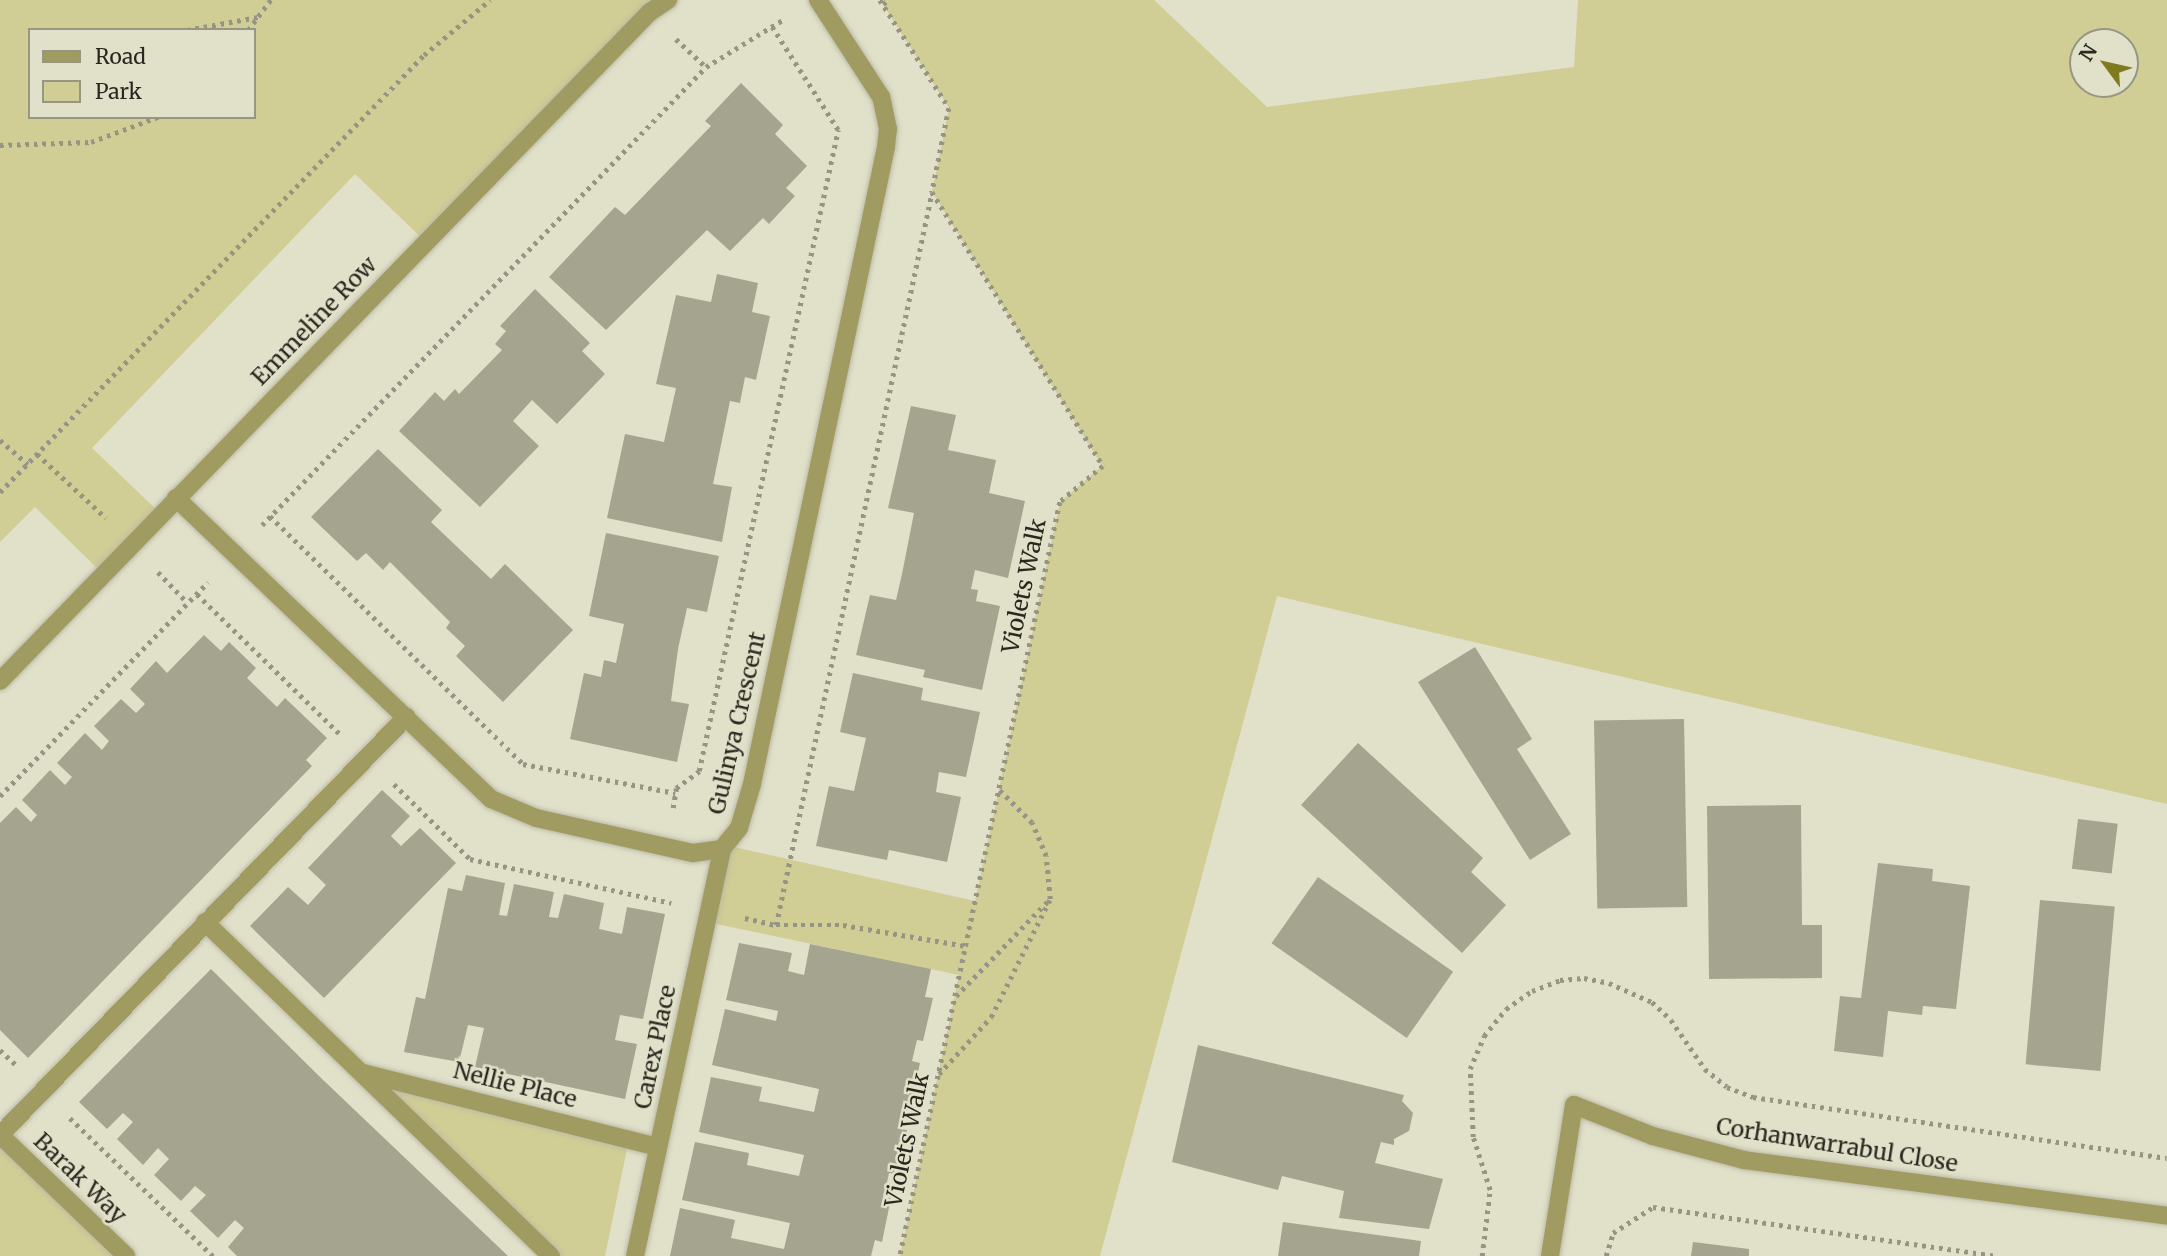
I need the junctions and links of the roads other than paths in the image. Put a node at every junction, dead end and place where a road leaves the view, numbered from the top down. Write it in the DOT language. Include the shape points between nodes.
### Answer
graph roads {
  1 [pos="668,0"];
  2 [pos="818,0"];
  3 [pos="176,498"];
  4 [pos="0,681"];
  5 [pos="406,717"];
  6 [pos="722,849"];
  7 [pos="205,922"];
  8 [pos="359,1072"];
  9 [pos="0,1135"];
  10 [pos="658,1147"];
  11 [pos="2167,1216"];
  12 [pos="126,1256"];
  13 [pos="551,1256"];
  14 [pos="635,1256"];
  15 [pos="1550,1256"];
  1 -- 3 [label="street, Emmeline Row" via="650,12"];
  2 -- 6 [label="street, Gulinya Crescent" via="881,97 888,129 886,148 752,784 739,828"];
  3 -- 4 [label="street, Emmeline Row"];
  3 -- 5 [label="street, Gulinya Crescent"];
  5 -- 6 [label="street, Gulinya Crescent" via="480,789 520,813 693,853"];
  5 -- 7 [label="street"];
  6 -- 10 [label="street, Carex Place"];
  7 -- 8 [label="street"];
  7 -- 9 [label="street"];
  8 -- 10 [label="street, Nellie Place"];
  8 -- 13 [label="street"];
  9 -- 12 [label="street, Barak Way"];
  10 -- 14 [label="street, Carex Place"];
  11 -- 15 [label="street, Corhanwarrabul Close" via="1744,1160 1653,1136 1574,1105"];
}
